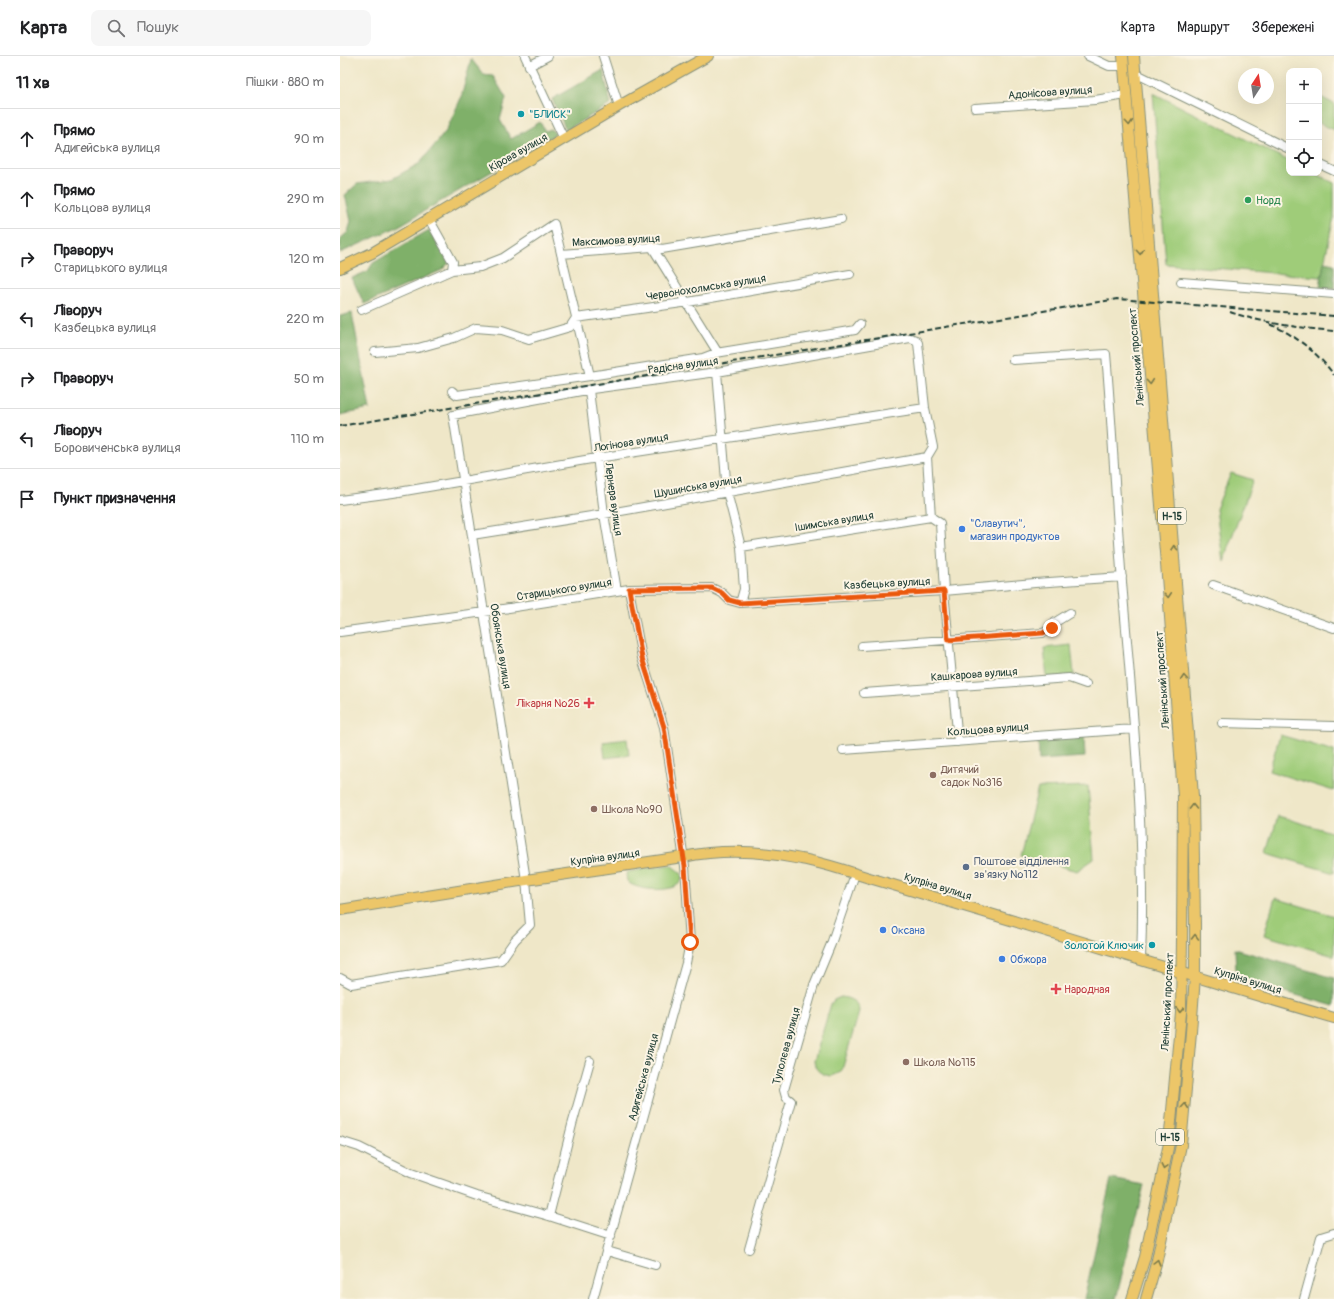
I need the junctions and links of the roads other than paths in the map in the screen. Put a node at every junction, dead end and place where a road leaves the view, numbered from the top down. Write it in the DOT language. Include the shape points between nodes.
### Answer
graph roads {
  1 [pos="525,56"];
  2 [pos="548,56"];
  3 [pos="603,56"];
  4 [pos="708,56"];
  5 [pos="1088,56"];
  6 [pos="1134,56"];
  7 [pos="1123,61"];
  8 [pos="529,66"];
  9 [pos="1137,76"];
  10 [pos="1124,79"];
  11 [pos="1126,95"];
  12 [pos="619,106"];
  13 [pos="975,108"];
  14 [pos="564,139"];
  15 [pos="1286,148"];
  16 [pos="1322,166"];
  17 [pos="1334,172"];
  18 [pos="429,219"];
  19 [pos="841,219"];
  20 [pos="652,247"];
  21 [pos="561,254"];
  22 [pos="340,268"];
  23 [pos="452,270"];
  24 [pos="850,274"];
  25 [pos="1181,282"];
  26 [pos="1334,294"];
  27 [pos="686,302"];
  28 [pos="362,310"];
  29 [pos="576,318"];
  30 [pos="860,324"];
  31 [pos="375,352"];
  32 [pos="718,352"];
  33 [pos="1013,360"];
  34 [pos="717,372"];
  35 [pos="590,376"];
  36 [pos="591,389"];
  37 [pos="452,391"];
  38 [pos="925,408"];
  39 [pos="452,415"];
  40 [pos="723,439"];
  41 [pos="926,457"];
  42 [pos="597,458"];
  43 [pos="464,481"];
  44 [pos="727,492"];
  45 [pos="340,500"];
  46 [pos="604,514"];
  47 [pos="931,517"];
  48 [pos="472,535"];
  49 [pos="741,547"];
  50 [pos="1122,577"];
  51 [pos="1213,585"];
  52 [pos="629,589"];
  53 [pos="617,591"];
  54 [pos="944,591"];
  55 [pos="740,603"];
  56 [pos="484,612"];
  57 [pos="1070,613"];
  58 [pos="1334,628"];
  59 [pos="340,632"];
  60 [pos="948,640"];
  61 [pos="862,646"];
  62 [pos="1086,684"];
  63 [pos="952,687"];
  64 [pos="864,693"];
  65 [pos="1222,723"];
  66 [pos="1334,726"];
  67 [pos="1134,729"];
  68 [pos="958,742"];
  69 [pos="843,750"];
  70 [pos="683,857"];
  71 [pos="856,874"];
  72 [pos="526,880"];
  73 [pos="340,910"];
  74 [pos="1141,959"];
  75 [pos="1181,971"];
  76 [pos="1195,976"];
  77 [pos="340,978"];
  78 [pos="1334,1018"];
  79 [pos="590,1061"];
  80 [pos="340,1141"];
  81 [pos="549,1216"];
  82 [pos="1334,1233"];
  83 [pos="611,1236"];
  84 [pos="749,1249"];
  85 [pos="607,1251"];
  86 [pos="655,1265"];
  87 [pos="593,1299"];
  88 [pos="1132,1299"];
  89 [pos="1146,1299"];
  90 [pos="1304,1299"];
  1 -- 8 [label="street"];
  2 -- 8 [label="street"];
  3 -- 12 [label="street"];
  4 -- 12 [label="main road, Кірова вулиця"];
  5 -- 7 [label="street" via="1109,66"];
  6 -- 9 [label="main road, Ленінський проспект / Н-15"];
  7 -- 10 [label="main road, Ленінський проспект / Н-15"];
  8 -- 14 [label="street"];
  9 -- 10 [label="main road"];
  9 -- 15 [label="street"];
  76 -- 9 [label="main road, Ленінський проспект / Н-15, one-way" via="1193,796"];
  10 -- 11 [label="main road, Ленінський проспект / Н-15"];
  11 -- 13 [label="street, Адонісова вулиця" via="1095,100"];
  11 -- 75 [label="main road, Ленінський проспект / Н-15, one-way" via="1183,796"];
  12 -- 14 [label="main road, Кірова вулиця"];
  14 -- 18 [label="main road, Кірова вулиця"];
  16 -- 17 [label="street"];
  18 -- 22 [label="main road, Кірова вулиця" via="372,253"];
  18 -- 23 [label="street" via="453,262"];
  19 -- 20 [label="street, Максимова вулиця" via="662,249"];
  20 -- 21 [label="street, Максимова вулиця"];
  20 -- 27 [label="street"];
  21 -- 23 [label="street, Максимова вулиця" via="554,224 504,258 480,266"];
  21 -- 29 [label="street"];
  23 -- 28 [label="street, Максимова вулиця"];
  24 -- 27 [label="street, Червонохолмська вулиця"];
  25 -- 26 [label="street"];
  27 -- 29 [label="street, Червонохолмська вулиця"];
  27 -- 32 [label="street"];
  29 -- 31 [label="street" via="570,327 529,338 502,330 476,328 454,338 418,348"];
  29 -- 35 [label="street"];
  30 -- 32 [label="street, Радісна вулиця" via="855,330"];
  32 -- 35 [label="street, Радісна вулиця" via="703,358"];
  33 -- 50 [label="street" via="1106,354"];
  34 -- 36 [label="street, Радісна вулиця"];
  34 -- 38 [label="street, Радісна вулиця" via="910,338 918,343"];
  34 -- 40 [label="street"];
  35 -- 37 [label="street, Радісна вулиця" via="457,395"];
  36 -- 39 [label="street, Радісна вулиця"];
  36 -- 42 [label="street, Лернера вулиця"];
  38 -- 40 [label="street, Логінова вулиця"];
  38 -- 41 [label="street" via="933,447"];
  39 -- 43 [label="street, Обоянська вулиця"];
  40 -- 42 [label="street, Логінова вулиця"];
  40 -- 44 [label="street"];
  41 -- 44 [label="street, Шушинська вулиця"];
  41 -- 47 [label="street"];
  42 -- 43 [label="street, Логінова вулиця"];
  42 -- 46 [label="street, Лернера вулиця"];
  43 -- 45 [label="street, Логінова вулиця"];
  43 -- 48 [label="street, Обоянська вулиця"];
  44 -- 46 [label="street, Шушинська вулиця"];
  44 -- 49 [label="street"];
  46 -- 48 [label="street, Шушинська вулиця"];
  46 -- 53 [label="street, Лернера вулиця"];
  47 -- 49 [label="street, Ішимська вулиця"];
  47 -- 54 [label="street" via="940,523"];
  48 -- 56 [label="street, Обоянська вулиця"];
  49 -- 55 [label="street" via="744,589"];
  50 -- 54 [label="street, Казбецька вулиця"];
  50 -- 67 [label="street"];
  51 -- 58 [label="street"];
  52 -- 53 [label="street, Старицького вулиця"];
  52 -- 55 [label="street, Старицького вулиця" via="712,588 729,600"];
  52 -- 70 [label="street" via="642,658 664,727"];
  53 -- 56 [label="street, Старицького вулиця"];
  54 -- 55 [label="street, Казбецька вулиця"];
  54 -- 60 [label="street"];
  56 -- 59 [label="street, Старицького вулиця"];
  56 -- 72 [label="street, Обоянська вулиця"];
  57 -- 60 [label="street" via="1043,633"];
  60 -- 61 [label="street"];
  60 -- 63 [label="street"];
  62 -- 63 [label="street, Кашкарова вулиця" via="1069,678"];
  63 -- 64 [label="street, Кашкарова вулиця"];
  63 -- 68 [label="street"];
  65 -- 66 [label="street"];
  67 -- 68 [label="street, Кольцова вулиця"];
  67 -- 74 [label="street" via="1138,781"];
  68 -- 69 [label="street, Кольцова вулиця"];
  70 -- 71 [label="main road, Купріна вулиця" via="722,852 764,854 803,859"];
  70 -- 72 [label="main road, Купріна вулиця"];
  70 -- 83 [label="street, Адигейська вулиця" via="689,949"];
  71 -- 74 [label="main road, Купріна вулиця"];
  71 -- 84 [label="street, Туполєва вулиця" via="814,985 784,1090 791,1101"];
  72 -- 73 [label="main road, Купріна вулиця"];
  72 -- 77 [label="street" via="530,925 501,960 351,984"];
  74 -- 75 [label="main road, Купріна вулиця"];
  75 -- 76 [label="main road, Купріна вулиця"];
  75 -- 88 [label="main road, Ленінський проспект / Н-15, one-way" via="1181,1013 1169,1143 1145,1257"];
  76 -- 78 [label="main road, Купріна вулиця"];
  89 -- 76 [label="main road, Ленінський проспект / Н-15, one-way" via="1158,1260 1181,1145"];
  79 -- 81 [label="street"];
  80 -- 81 [label="street" via="360,1147 411,1173 477,1196"];
  81 -- 83 [label="street"];
  82 -- 90 [label="street" via="1321,1237"];
  83 -- 85 [label="street, Адигейська вулиця"];
  85 -- 86 [label="street"];
  85 -- 87 [label="street, Адигейська вулиця"];
}
